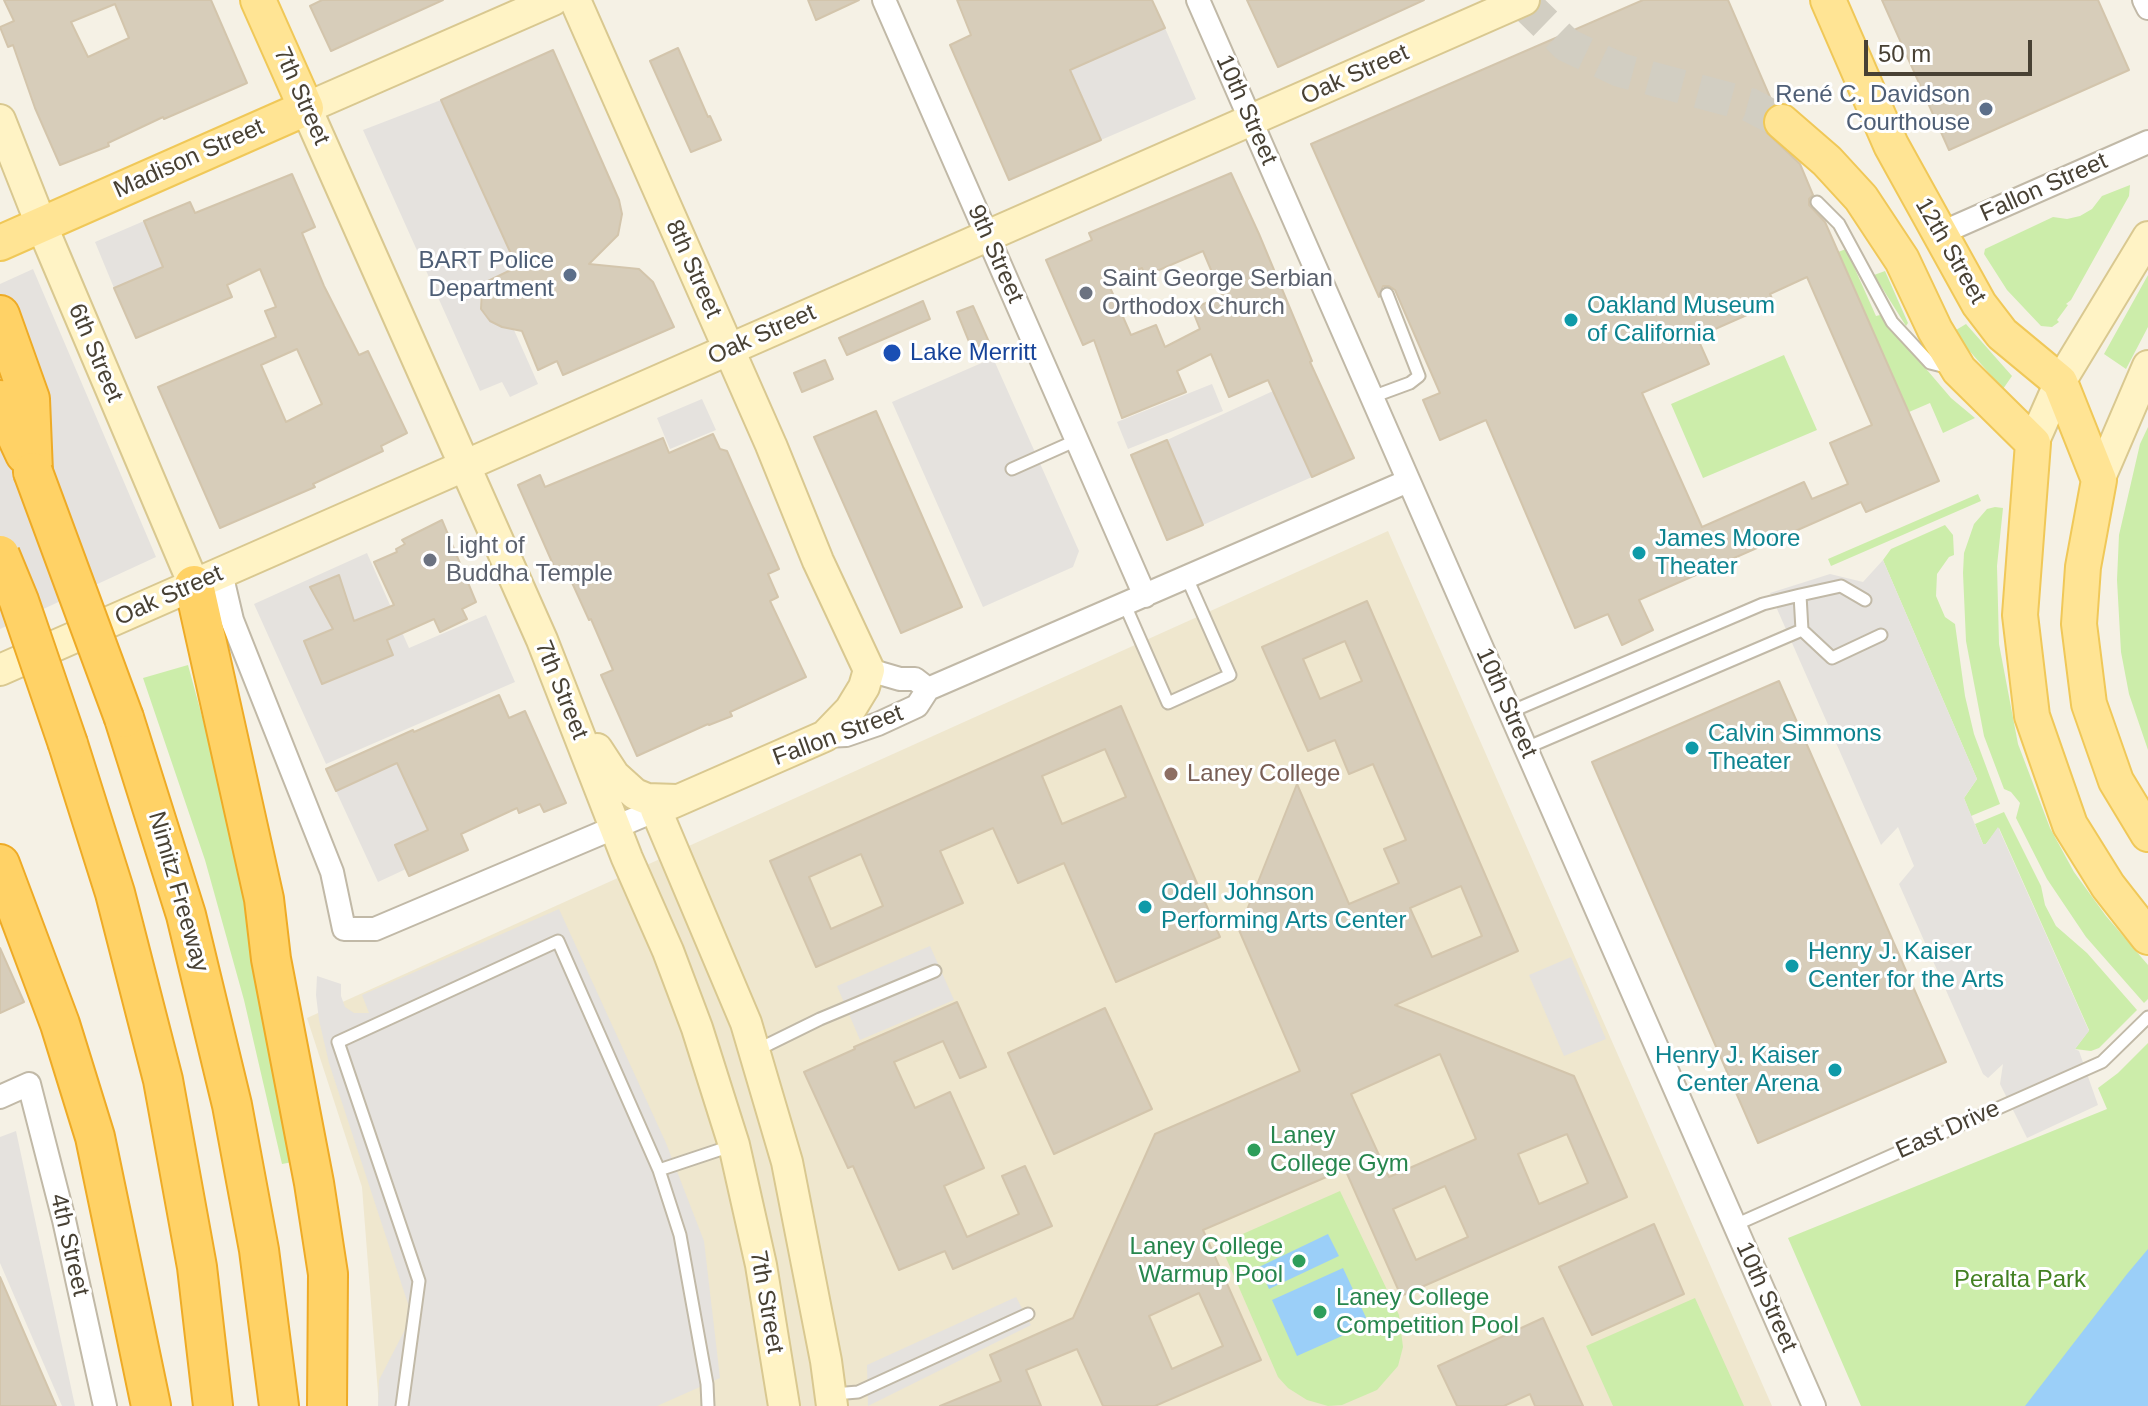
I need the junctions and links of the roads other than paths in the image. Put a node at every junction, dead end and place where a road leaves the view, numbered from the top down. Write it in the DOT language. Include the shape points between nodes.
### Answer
graph roads {
  1 [pos="258,0"];
  2 [pos="553,0"];
  3 [pos="575,0"];
  4 [pos="884,0"];
  5 [pos="1198,0"];
  6 [pos="1524,0"];
  7 [pos="1828,0"];
  8 [pos="2144,0"];
  9 [pos="2148,8"];
  10 [pos="306,108"];
  11 [pos="0,120"];
  12 [pos="1251,121"];
  13 [pos="1782,122"];
  14 [pos="2148,142"];
  15 [pos="1817,202"];
  16 [pos="41,224"];
  17 [pos="1939,234"];
  18 [pos="987,236"];
  19 [pos="2148,237"];
  20 [pos="0,243"];
  21 [pos="1387,294"];
  22 [pos="0,315"];
  23 [pos="728,350"];
  24 [pos="2148,366"];
  25 [pos="1959,370"];
  26 [pos="2060,382"];
  27 [pos="1372,397"];
  28 [pos="0,400"];
  29 [pos="1077,440"];
  30 [pos="2033,443"];
  31 [pos="463,467"];
  32 [pos="1012,469"];
  33 [pos="33,472"];
  34 [pos="2099,480"];
  35 [pos="1408,481"];
  36 [pos="0,555"];
  37 [pos="1187,578"];
  38 [pos="207,579"];
  39 [pos="1800,595"];
  40 [pos="1865,600"];
  41 [pos="1135,601"];
  42 [pos="1802,630"];
  43 [pos="1881,635"];
  44 [pos="542,640"];
  45 [pos="0,670"];
  46 [pos="869,670"];
  47 [pos="928,689"];
  48 [pos="1510,712"];
  49 [pos="825,736"];
  50 [pos="1526,748"];
  51 [pos="667,805"];
  52 [pos="616,829"];
  53 [pos="2148,834"];
  54 [pos="0,864"];
  55 [pos="344,929"];
  56 [pos="2148,937"];
  57 [pos="935,971"];
  58 [pos="2148,1017"];
  59 [pos="754,1051"];
  60 [pos="0,1097"];
  61 [pos="734,1145"];
  62 [pos="659,1170"];
  63 [pos="1735,1225"];
  64 [pos="1028,1314"];
  65 [pos="831,1400"];
  66 [pos="105,1406"];
  67 [pos="151,1406"];
  68 [pos="213,1406"];
  69 [pos="279,1406"];
  70 [pos="327,1406"];
  71 [pos="402,1406"];
  72 [pos="707,1406"];
  73 [pos="784,1406"];
  74 [pos="1814,1406"];
  1 -- 10 [label="main road, 7th Street"];
  2 -- 10 [label="main road, Madison Street"];
  3 -- 23 [label="main road, 8th Street"];
  4 -- 18 [label="street, 9th Street"];
  5 -- 12 [label="street, 10th Street"];
  6 -- 12 [label="main road, Oak Street"];
  7 -- 17 [label="main road, 12th Street" via="1891,145"];
  8 -- 9 [label="street"];
  10 -- 16 [label="main road, Madison Street"];
  10 -- 31 [label="main road, 7th Street"];
  11 -- 16 [label="main road, 6th Street"];
  12 -- 18 [label="main road, Oak Street"];
  12 -- 27 [label="street, 10th Street"];
  13 -- 25 [label="main road, 12th Street" via="1861,198 1902,260"];
  14 -- 17 [label="street, Fallon Street"];
  15 -- 25 [label="lane" via="1839,224 1892,322 1930,363"];
  16 -- 20 [label="main road, Madison Street"];
  16 -- 38 [label="main road, 6th Street"];
  17 -- 26 [label="main road, 12th Street" via="2002,334"];
  18 -- 23 [label="main road, Oak Street"];
  18 -- 29 [label="street, 9th Street"];
  19 -- 26 [label="main road"];
  21 -- 27 [label="lane" via="1419,376"];
  22 -- 33 [label="highway" via="30,399"];
  23 -- 31 [label="main road, Oak Street"];
  23 -- 46 [label="main road, 8th Street"];
  24 -- 34 [label="main road"];
  25 -- 30 [label="main road, 12th Street"];
  26 -- 30 [label="main road"];
  26 -- 34 [label="main road, 12th Street"];
  27 -- 35 [label="street, 10th Street"];
  28 -- 33 [label="highway, Nimitz Freeway"];
  29 -- 32 [label="lane"];
  29 -- 41 [label="street, 9th Street"];
  30 -- 56 [label="main road" via="2020,615 2032,716 2070,825"];
  31 -- 38 [label="main road, Oak Street"];
  31 -- 44 [label="main road, 7th Street"];
  33 -- 69 [label="highway, Nimitz Freeway, bridge" via="124,718 186,915 229,1093 259,1250"];
  34 -- 53 [label="main road" via="2079,624 2089,704 2116,781"];
  35 -- 37 [label="street, Fallon Street"];
  35 -- 48 [label="street, 10th Street"];
  36 -- 68 [label="highway, bridge" via="68,744 128,939 163,1080 197,1267"];
  37 -- 41 [label="street, Fallon Street"];
  37 -- 41 [label="lane" via="1230,675 1168,703"];
  38 -- 45 [label="main road, Oak Street"];
  38 -- 55 [label="street, 6th Street" via="232,620 332,872"];
  38 -- 70 [label="highway" via="328,1274"];
  39 -- 40 [label="lane" via="1841,586"];
  39 -- 42 [label="lane"];
  39 -- 48 [label="lane" via="1763,604"];
  41 -- 47 [label="street, Fallon Street"];
  42 -- 43 [label="lane" via="1832,658"];
  42 -- 50 [label="lane"];
  44 -- 51 [label="main road" via="604,763 635,794"];
  44 -- 52 [label="main road, 7th Street"];
  46 -- 47 [label="street" via="915,679"];
  46 -- 49 [label="main road" via="850,710"];
  47 -- 49 [label="street, Fallon Street" via="917,706 904,712 846,735"];
  48 -- 50 [label="street, 10th Street"];
  49 -- 51 [label="main road, Fallon Street"];
  50 -- 63 [label="street, 10th Street"];
  51 -- 52 [label="street, Fallon Street"];
  51 -- 59 [label="main road, 7th Street"];
  52 -- 55 [label="street, Fallon Street" via="375,929"];
  52 -- 61 [label="main road, 7th Street" via="697,1028"];
  54 -- 67 [label="highway" via="60,1024 95,1137"];
  57 -- 59 [label="lane"];
  58 -- 63 [label="lane, East Drive" via="2102,1062"];
  59 -- 65 [label="main road, 7th Street" via="787,1162"];
  60 -- 66 [label="street, 4th Street" via="29,1084"];
  61 -- 62 [label="lane"];
  61 -- 73 [label="main road, 7th Street"];
  62 -- 71 [label="lane" via="558,941 338,1042 419,1281"];
  62 -- 72 [label="lane" via="680,1235"];
  63 -- 74 [label="street, 10th Street"];
  64 -- 65 [label="lane"];
}
